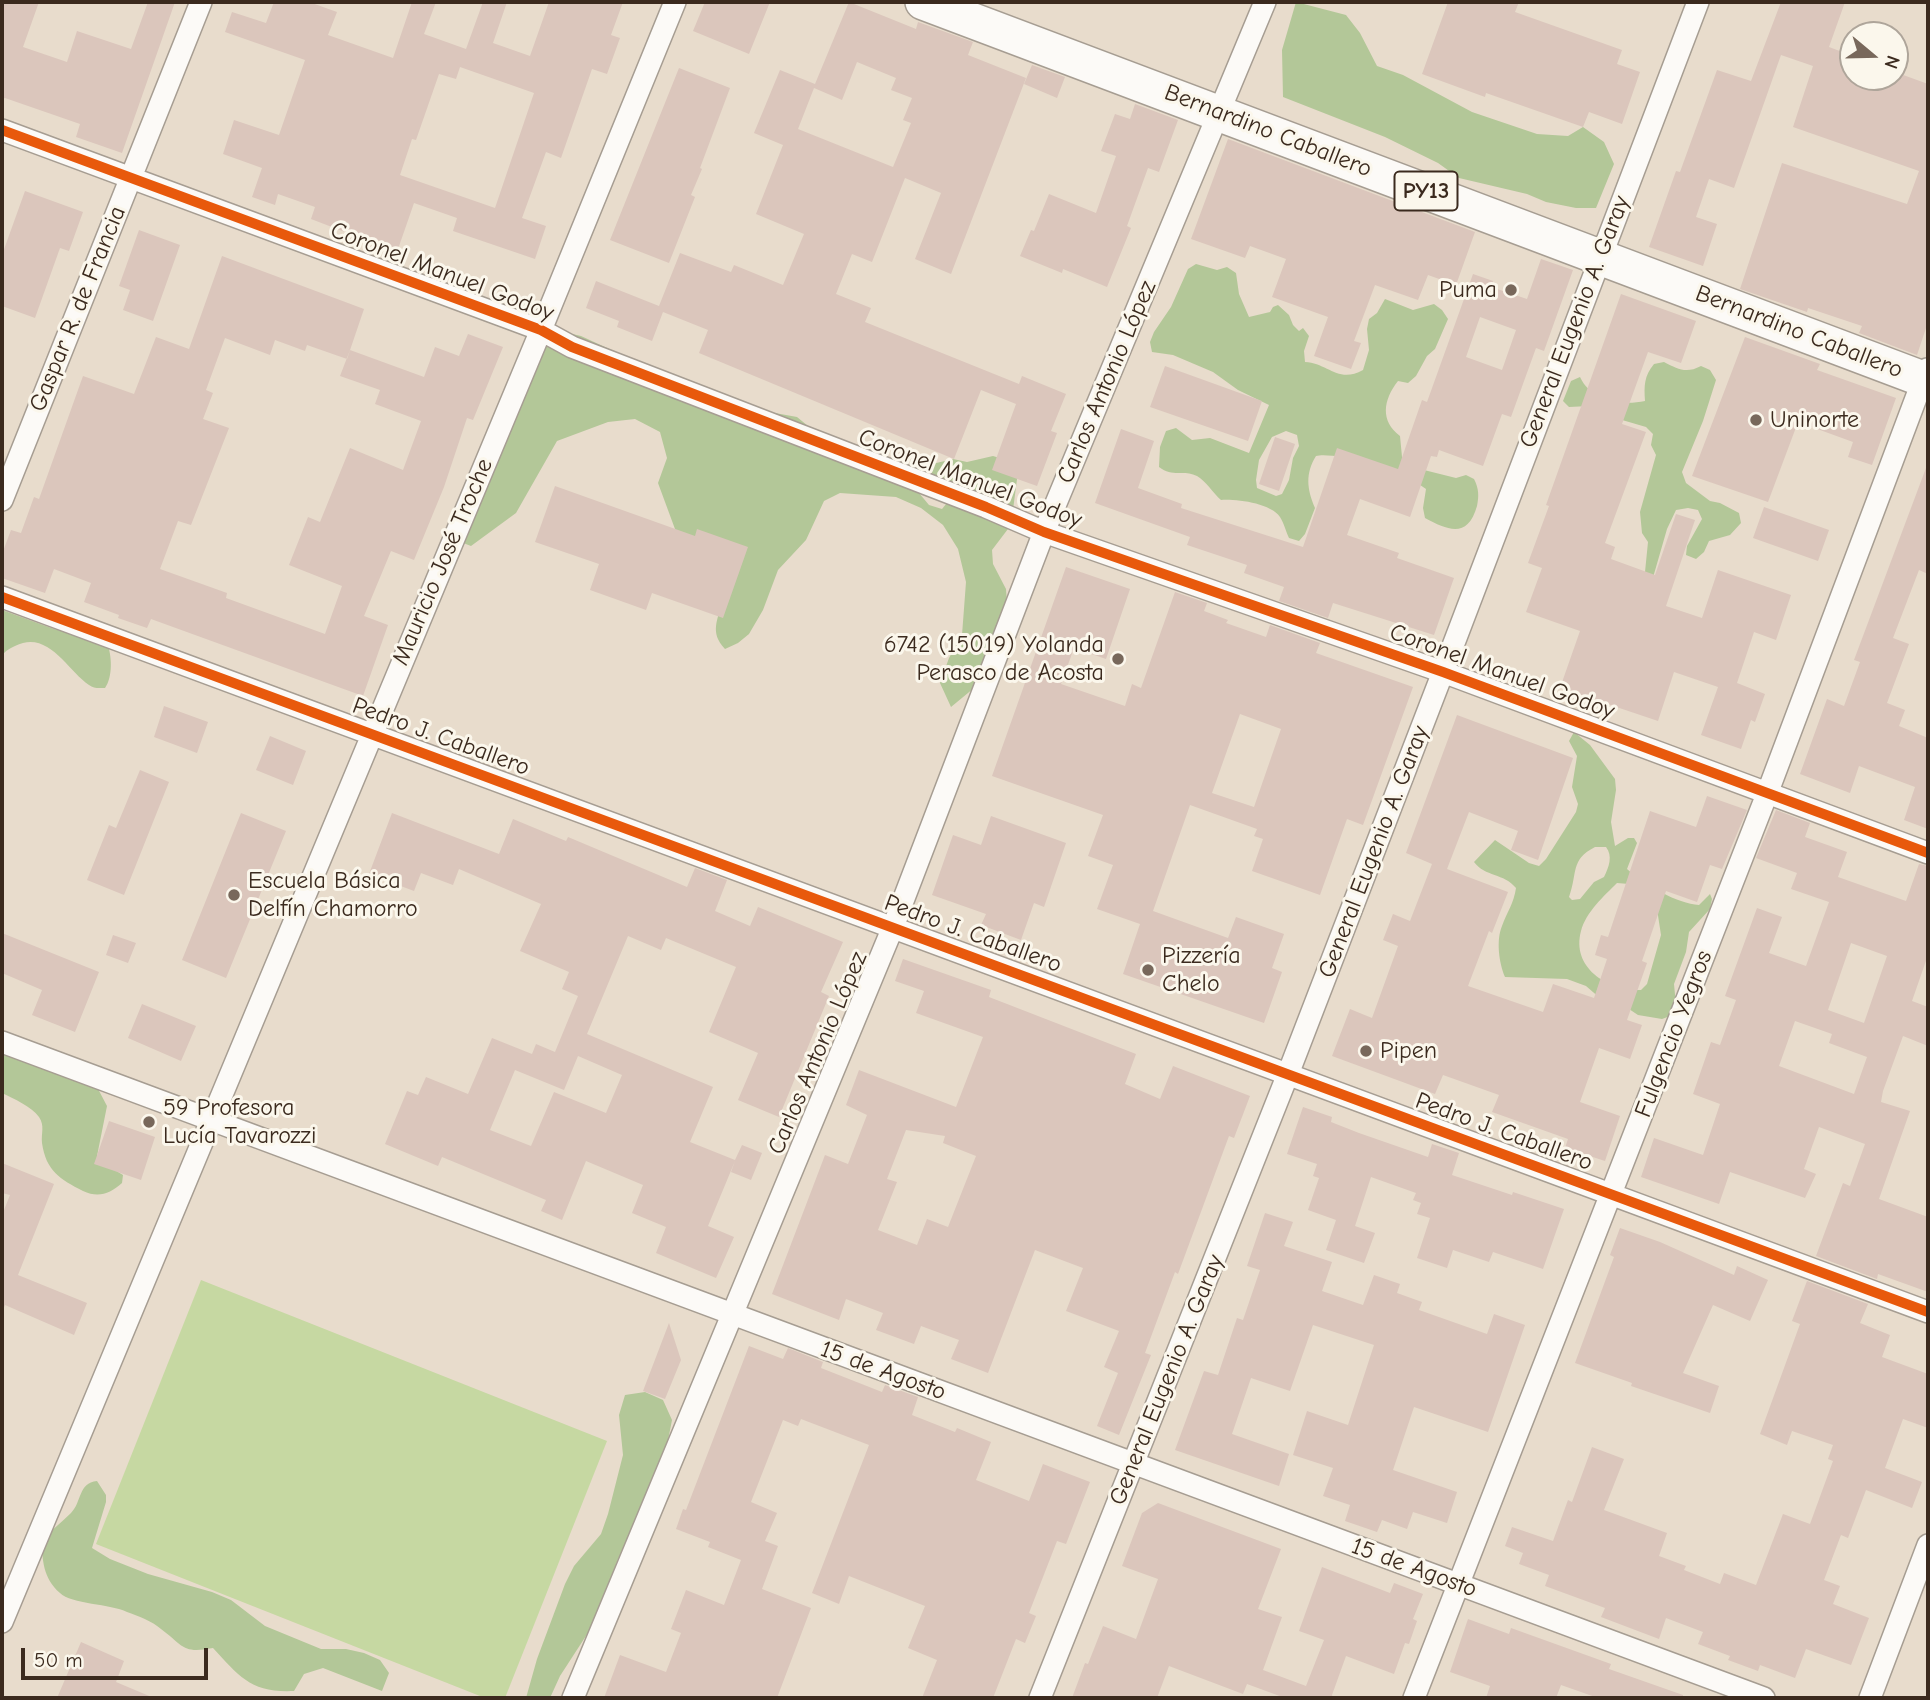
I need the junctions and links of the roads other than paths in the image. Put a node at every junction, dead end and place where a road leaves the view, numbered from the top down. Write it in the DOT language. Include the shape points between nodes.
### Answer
graph roads {
  1 [pos="201,2"];
  2 [pos="675,2"];
  3 [pos="923,2"];
  4 [pos="1265,2"];
  5 [pos="1698,2"];
  6 [pos="1220,113"];
  7 [pos="2,130"];
  8 [pos="130,178"];
  9 [pos="1599,257"];
  10 [pos="541,330"];
  11 [pos="1927,376"];
  12 [pos="2,500"];
  13 [pos="1044,532"];
  14 [pos="2,597"];
  15 [pos="1443,672"];
  16 [pos="371,733"];
  17 [pos="1767,793"];
  18 [pos="1928,853"];
  19 [pos="893,927"];
  20 [pos="2,1042"];
  21 [pos="1288,1074"];
  22 [pos="210,1121"];
  23 [pos="1611,1194"];
  24 [pos="1928,1312"];
  25 [pos="732,1315"];
  26 [pos="1134,1464"];
  27 [pos="1928,1545"];
  28 [pos="1460,1585"];
  29 [pos="2,1622"];
  30 [pos="573,1698"];
  31 [pos="1040,1698"];
  32 [pos="1414,1698"];
  33 [pos="1764,1698"];
  34 [pos="1870,1698"];
  1 -- 8 [label="street, Gaspar R. de Francia"];
  2 -- 10 [label="street, Mauricio José Troche"];
  3 -- 6 [label="highway, Bernardino Caballero / PY13"];
  4 -- 6 [label="street, Carlos Antonio López"];
  5 -- 9 [label="street, General Eugenio A. Garay"];
  6 -- 9 [label="highway, Bernardino Caballero / PY13"];
  6 -- 13 [label="street, Carlos Antonio López"];
  7 -- 8 [label="street, Coronel Manuel Godoy"];
  8 -- 10 [label="street, Coronel Manuel Godoy"];
  8 -- 12 [label="street, Gaspar R. de Francia"];
  9 -- 11 [label="highway, Bernardino Caballero / PY13"];
  9 -- 15 [label="street, General Eugenio A. Garay"];
  10 -- 13 [label="street, Coronel Manuel Godoy"];
  10 -- 16 [label="street, Mauricio José Troche"];
  11 -- 17 [label="street, Fulgencio Yegros"];
  13 -- 15 [label="street, Coronel Manuel Godoy"];
  13 -- 19 [label="street, Carlos Antonio López"];
  14 -- 16 [label="street, Pedro J. Caballero"];
  15 -- 17 [label="street, Coronel Manuel Godoy"];
  15 -- 21 [label="street, General Eugenio A. Garay"];
  16 -- 19 [label="street, Pedro J. Caballero"];
  16 -- 22 [label="street, Mauricio José Troche"];
  17 -- 18 [label="street, Coronel Manuel Godoy"];
  17 -- 23 [label="street, Fulgencio Yegros"];
  19 -- 21 [label="street, Pedro J. Caballero"];
  19 -- 25 [label="street, Carlos Antonio López"];
  20 -- 22 [label="street, 15 de Agosto"];
  21 -- 23 [label="street, Pedro J. Caballero"];
  21 -- 26 [label="street, General Eugenio A. Garay"];
  22 -- 25 [label="street, 15 de Agosto"];
  22 -- 29 [label="street, Mauricio José Troche"];
  23 -- 24 [label="street, Pedro J. Caballero"];
  23 -- 28 [label="street, Fulgencio Yegros"];
  25 -- 26 [label="street, 15 de Agosto"];
  25 -- 30 [label="street, Carlos Antonio López"];
  26 -- 28 [label="street, 15 de Agosto"];
  26 -- 31 [label="street, General Eugenio A. Garay"];
  27 -- 34 [label="street"];
  28 -- 32 [label="street, Fulgencio Yegros"];
  28 -- 33 [label="street, 15 de Agosto"];
}
